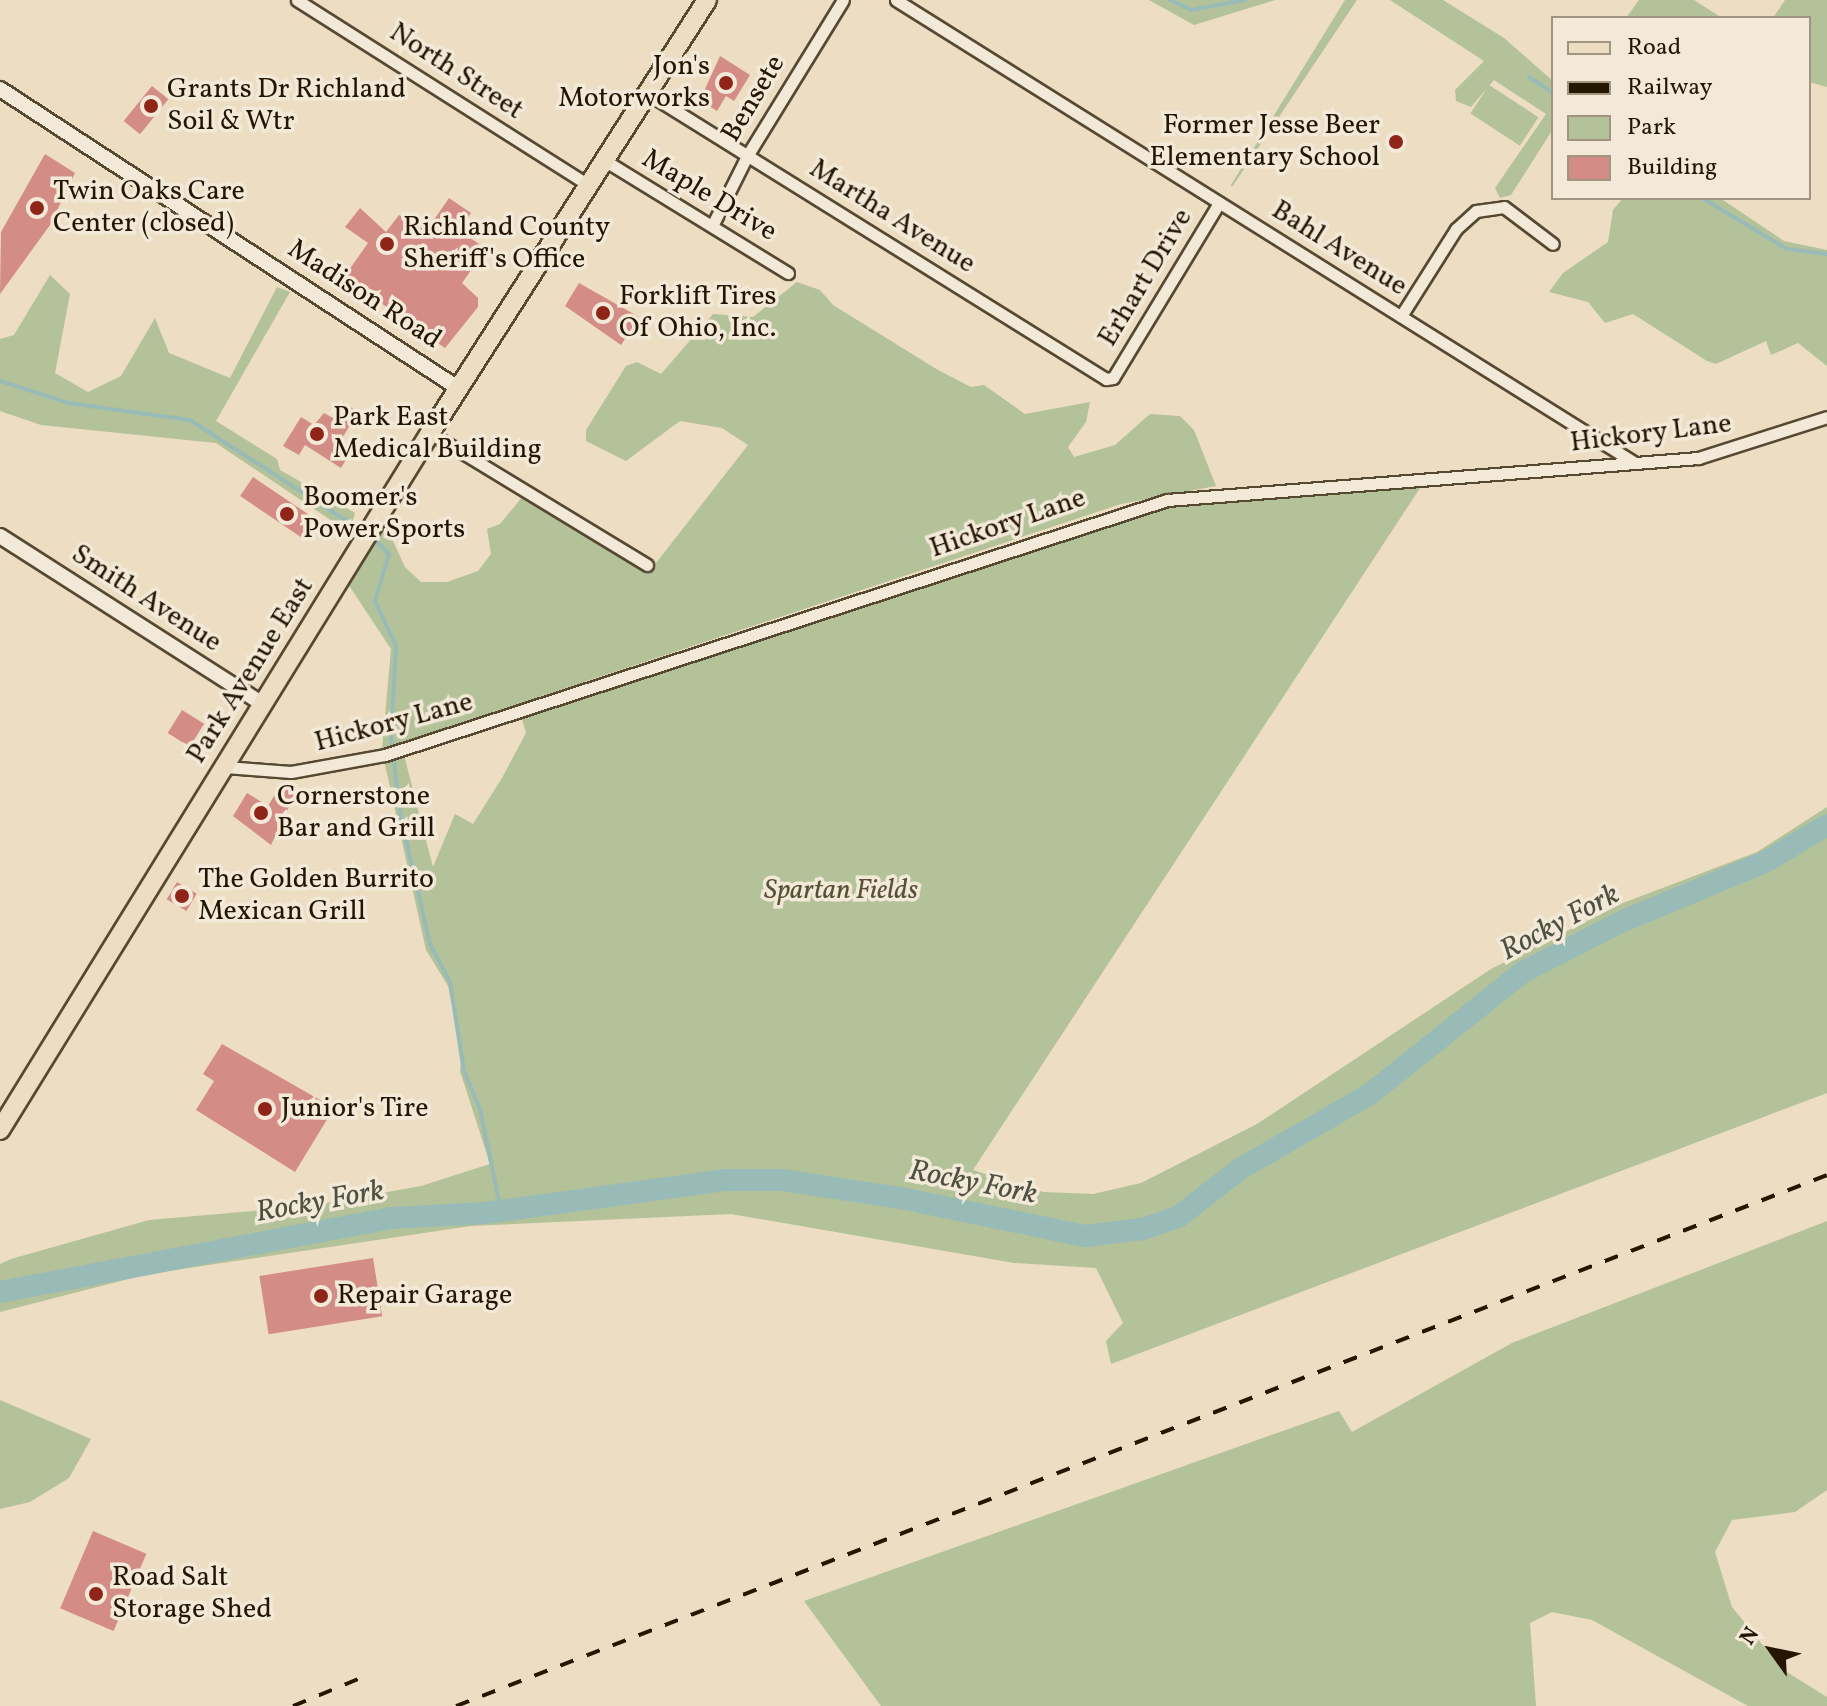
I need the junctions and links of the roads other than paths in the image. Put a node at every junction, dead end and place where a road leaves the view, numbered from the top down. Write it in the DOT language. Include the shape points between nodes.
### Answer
graph roads {
  1 [pos="297,0"];
  2 [pos="707,0"];
  3 [pos="843,0"];
  4 [pos="896,0"];
  5 [pos="0,89"];
  6 [pos="647,93"];
  7 [pos="747,156"];
  8 [pos="604,160"];
  9 [pos="588,185"];
  10 [pos="1219,203"];
  11 [pos="712,226"];
  12 [pos="1553,244"];
  13 [pos="788,273"];
  14 [pos="1401,316"];
  15 [pos="1113,378"];
  16 [pos="458,388"];
  17 [pos="1827,417"];
  18 [pos="430,433"];
  19 [pos="1636,463"];
  20 [pos="0,536"];
  21 [pos="647,565"];
  22 [pos="264,705"];
  23 [pos="225,767"];
  24 [pos="0,1130"];
  1 -- 9 [label="street, North Street"];
  2 -- 6 [label="main road, Park Avenue East"];
  3 -- 7 [label="street, Bensete"];
  4 -- 10 [label="street, Bahl Avenue"];
  5 -- 16 [label="street, Madison Road"];
  6 -- 7 [label="street, Martha Avenue"];
  6 -- 8 [label="main road, Park Avenue East"];
  7 -- 11 [label="street, Bensete"];
  7 -- 15 [label="street, Martha Avenue"];
  8 -- 9 [label="main road, Park Avenue East"];
  8 -- 11 [label="street, Maple Drive"];
  9 -- 16 [label="main road, Park Avenue East"];
  10 -- 14 [label="street, Bahl Avenue"];
  10 -- 15 [label="street, Erhart Drive"];
  11 -- 13 [label="street, Maple Drive"];
  12 -- 14 [label="street" via="1504,207 1476,211 1456,229"];
  14 -- 19 [label="street, Bahl Avenue"];
  16 -- 18 [label="main road, Park Avenue East"];
  17 -- 19 [label="street, Hickory Lane" via="1730,452"];
  18 -- 21 [label="street"];
  18 -- 22 [label="main road, Park Avenue East"];
  19 -- 23 [label="street, Hickory Lane" via="1245,490 1151,503 403,750 291,772"];
  20 -- 22 [label="street, Smith Avenue"];
  22 -- 23 [label="main road, Park Avenue East"];
  23 -- 24 [label="main road, Park Avenue East"];
}
